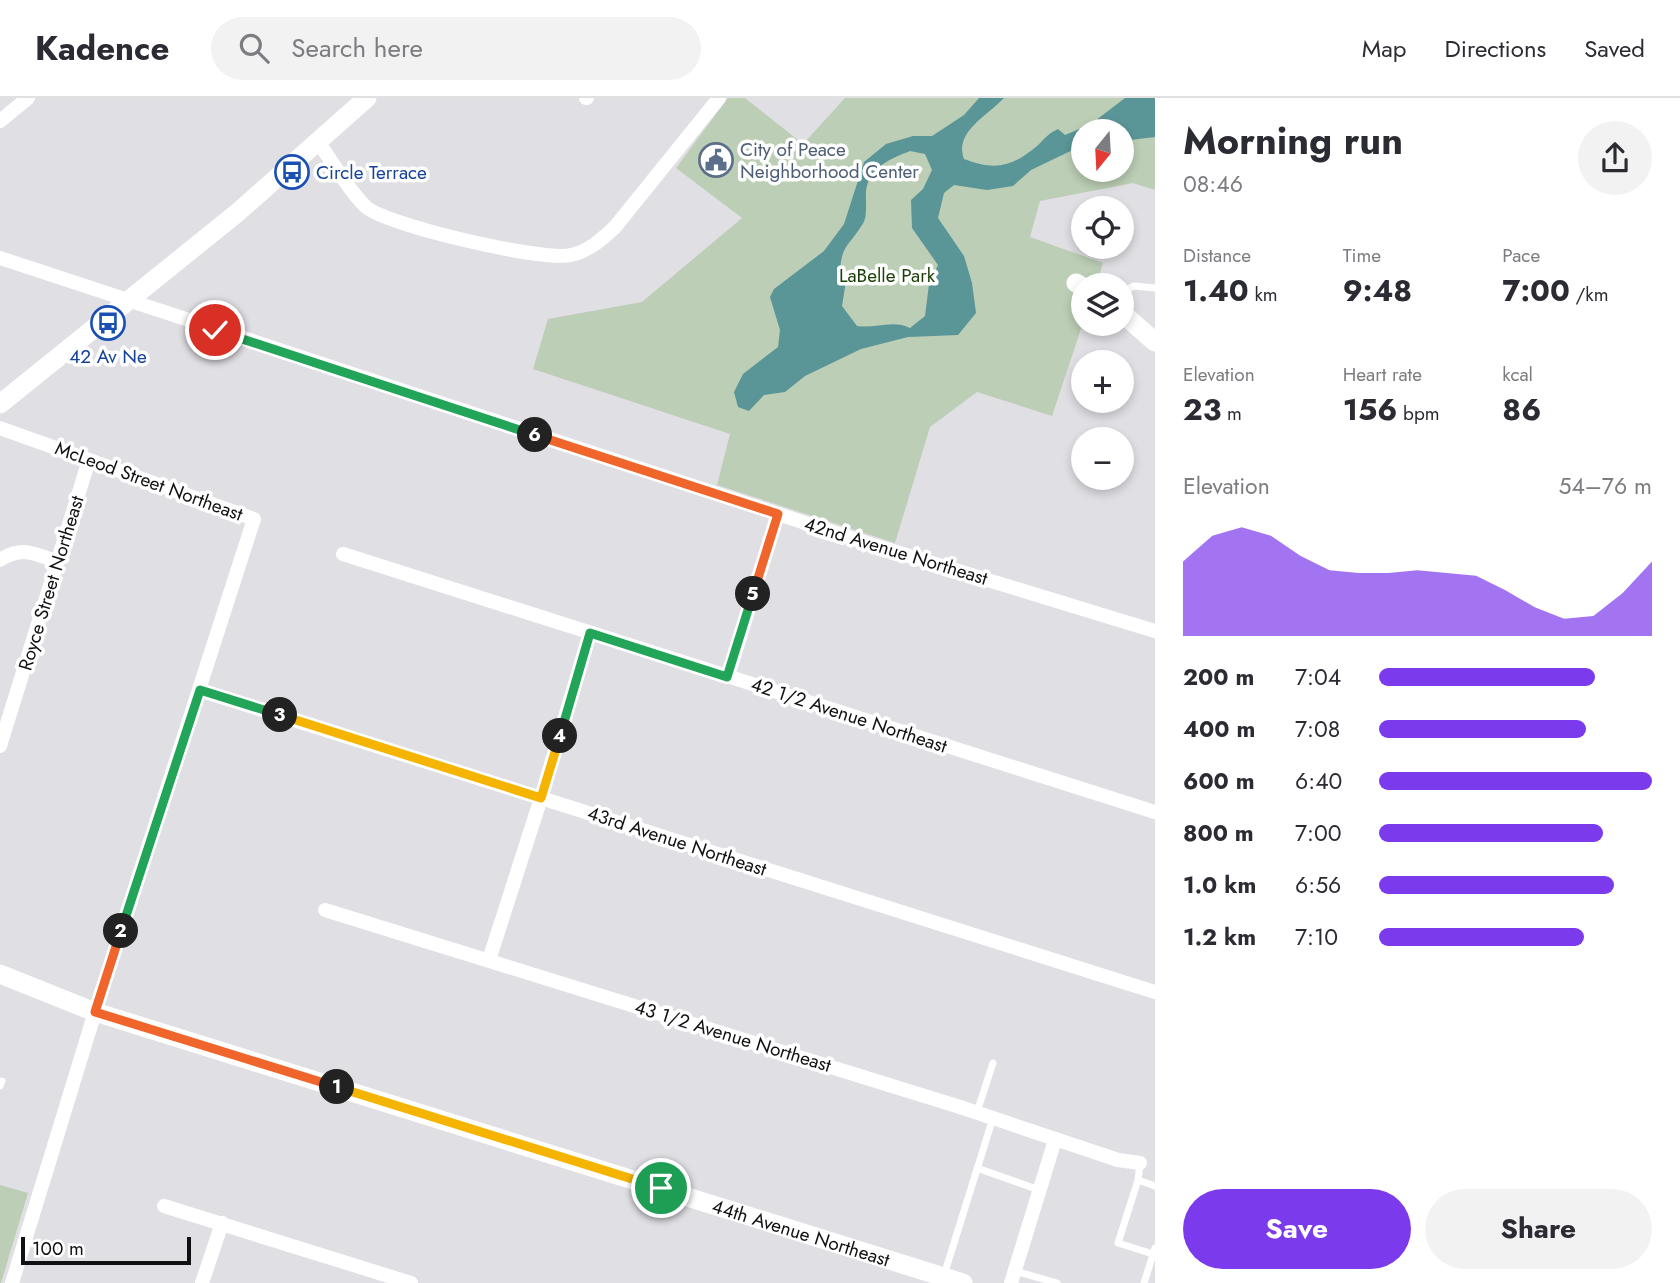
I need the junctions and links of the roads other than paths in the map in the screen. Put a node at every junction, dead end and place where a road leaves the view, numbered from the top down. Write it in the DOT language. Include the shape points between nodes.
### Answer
graph roads {
  1 [pos="28,98"];
  2 [pos="367,98"];
  3 [pos="719,98"];
  4 [pos="0,121"];
  5 [pos="318,142"];
  6 [pos="0,258"];
  7 [pos="1134,286"];
  8 [pos="1155,288"];
  9 [pos="127,301"];
  10 [pos="1134,324"];
  11 [pos="1155,342"];
  12 [pos="0,404"];
  13 [pos="0,428"];
  14 [pos="89,460"];
  15 [pos="778,514"];
  16 [pos="343,554"];
  17 [pos="0,560"];
  18 [pos="57,562"];
  19 [pos="1155,631"];
  20 [pos="590,633"];
  21 [pos="727,677"];
  22 [pos="200,690"];
  23 [pos="0,746"];
  24 [pos="541,798"];
  25 [pos="1155,812"];
  26 [pos="325,910"];
  27 [pos="489,960"];
  28 [pos="0,974"];
  29 [pos="1155,992"];
  30 [pos="95,1012"];
  31 [pos="993,1063"];
  32 [pos="977,1113"];
  33 [pos="993,1118"];
  34 [pos="1055,1140"];
  35 [pos="1140,1163"];
  36 [pos="977,1168"];
  37 [pos="1138,1180"];
  38 [pos="1155,1185"];
  39 [pos="1040,1190"];
  40 [pos="164,1206"];
  41 [pos="222,1223"];
  42 [pos="1154,1251"];
  43 [pos="944,1277"];
  44 [pos="1013,1277"];
  45 [pos="1055,1282"];
  46 [pos="12,1283"];
  47 [pos="202,1283"];
  48 [pos="411,1283"];
  49 [pos="963,1283"];
  50 [pos="1144,1283"];
  1 -- 4 [label="street"];
  2 -- 5 [label="street"];
  3 -- 5 [label="street" via="615,228 595,246 569,256 515,252 390,219 366,208"];
  5 -- 9 [label="street"];
  6 -- 9 [label="street, 42nd Avenue Northeast"];
  7 -- 8 [label="lane"];
  9 -- 12 [label="street"];
  9 -- 15 [label="street, 42nd Avenue Northeast"];
  10 -- 11 [label="street"];
  13 -- 14 [label="street, McLeod Street Northeast"];
  14 -- 18 [label="street, Royce Street Northeast"];
  14 -- 22 [label="street, McLeod Street Northeast" via="254,519"];
  15 -- 19 [label="street, 42nd Avenue Northeast"];
  15 -- 21 [label="street"];
  16 -- 20 [label="street, 42 1/2 Avenue Northeast"];
  17 -- 18 [label="street" via="26,550"];
  18 -- 23 [label="street, Royce Street Northeast"];
  20 -- 21 [label="street, 42 1/2 Avenue Northeast"];
  20 -- 24 [label="street"];
  21 -- 25 [label="street, 42 1/2 Avenue Northeast"];
  22 -- 24 [label="street, 43rd Avenue Northeast"];
  22 -- 30 [label="street, McLeod Street Northeast"];
  24 -- 27 [label="street"];
  24 -- 29 [label="street, 43rd Avenue Northeast"];
  26 -- 27 [label="street, 43 1/2 Avenue Northeast"];
  27 -- 32 [label="street, 43 1/2 Avenue Northeast"];
  28 -- 30 [label="street, 44th Avenue Northeast"];
  30 -- 43 [label="street, 44th Avenue Northeast"];
  30 -- 46 [label="street, McLeod Street Northeast"];
  31 -- 32 [label="lane"];
  32 -- 33 [label="street, 43 1/2 Avenue Northeast"];
  33 -- 34 [label="street, 43 1/2 Avenue Northeast"];
  33 -- 36 [label="lane"];
  34 -- 35 [label="street, 43 1/2 Avenue Northeast"];
  34 -- 39 [label="street"];
  35 -- 37 [label="lane"];
  36 -- 39 [label="lane"];
  36 -- 43 [label="lane"];
  37 -- 38 [label="lane"];
  37 -- 42 [label="lane" via="1118,1243"];
  39 -- 44 [label="street"];
  40 -- 41 [label="street"];
  41 -- 47 [label="street"];
  41 -- 48 [label="street"];
  42 -- 50 [label="lane"];
  43 -- 49 [label="street, 44th Avenue Northeast"];
  44 -- 45 [label="lane"];
}
